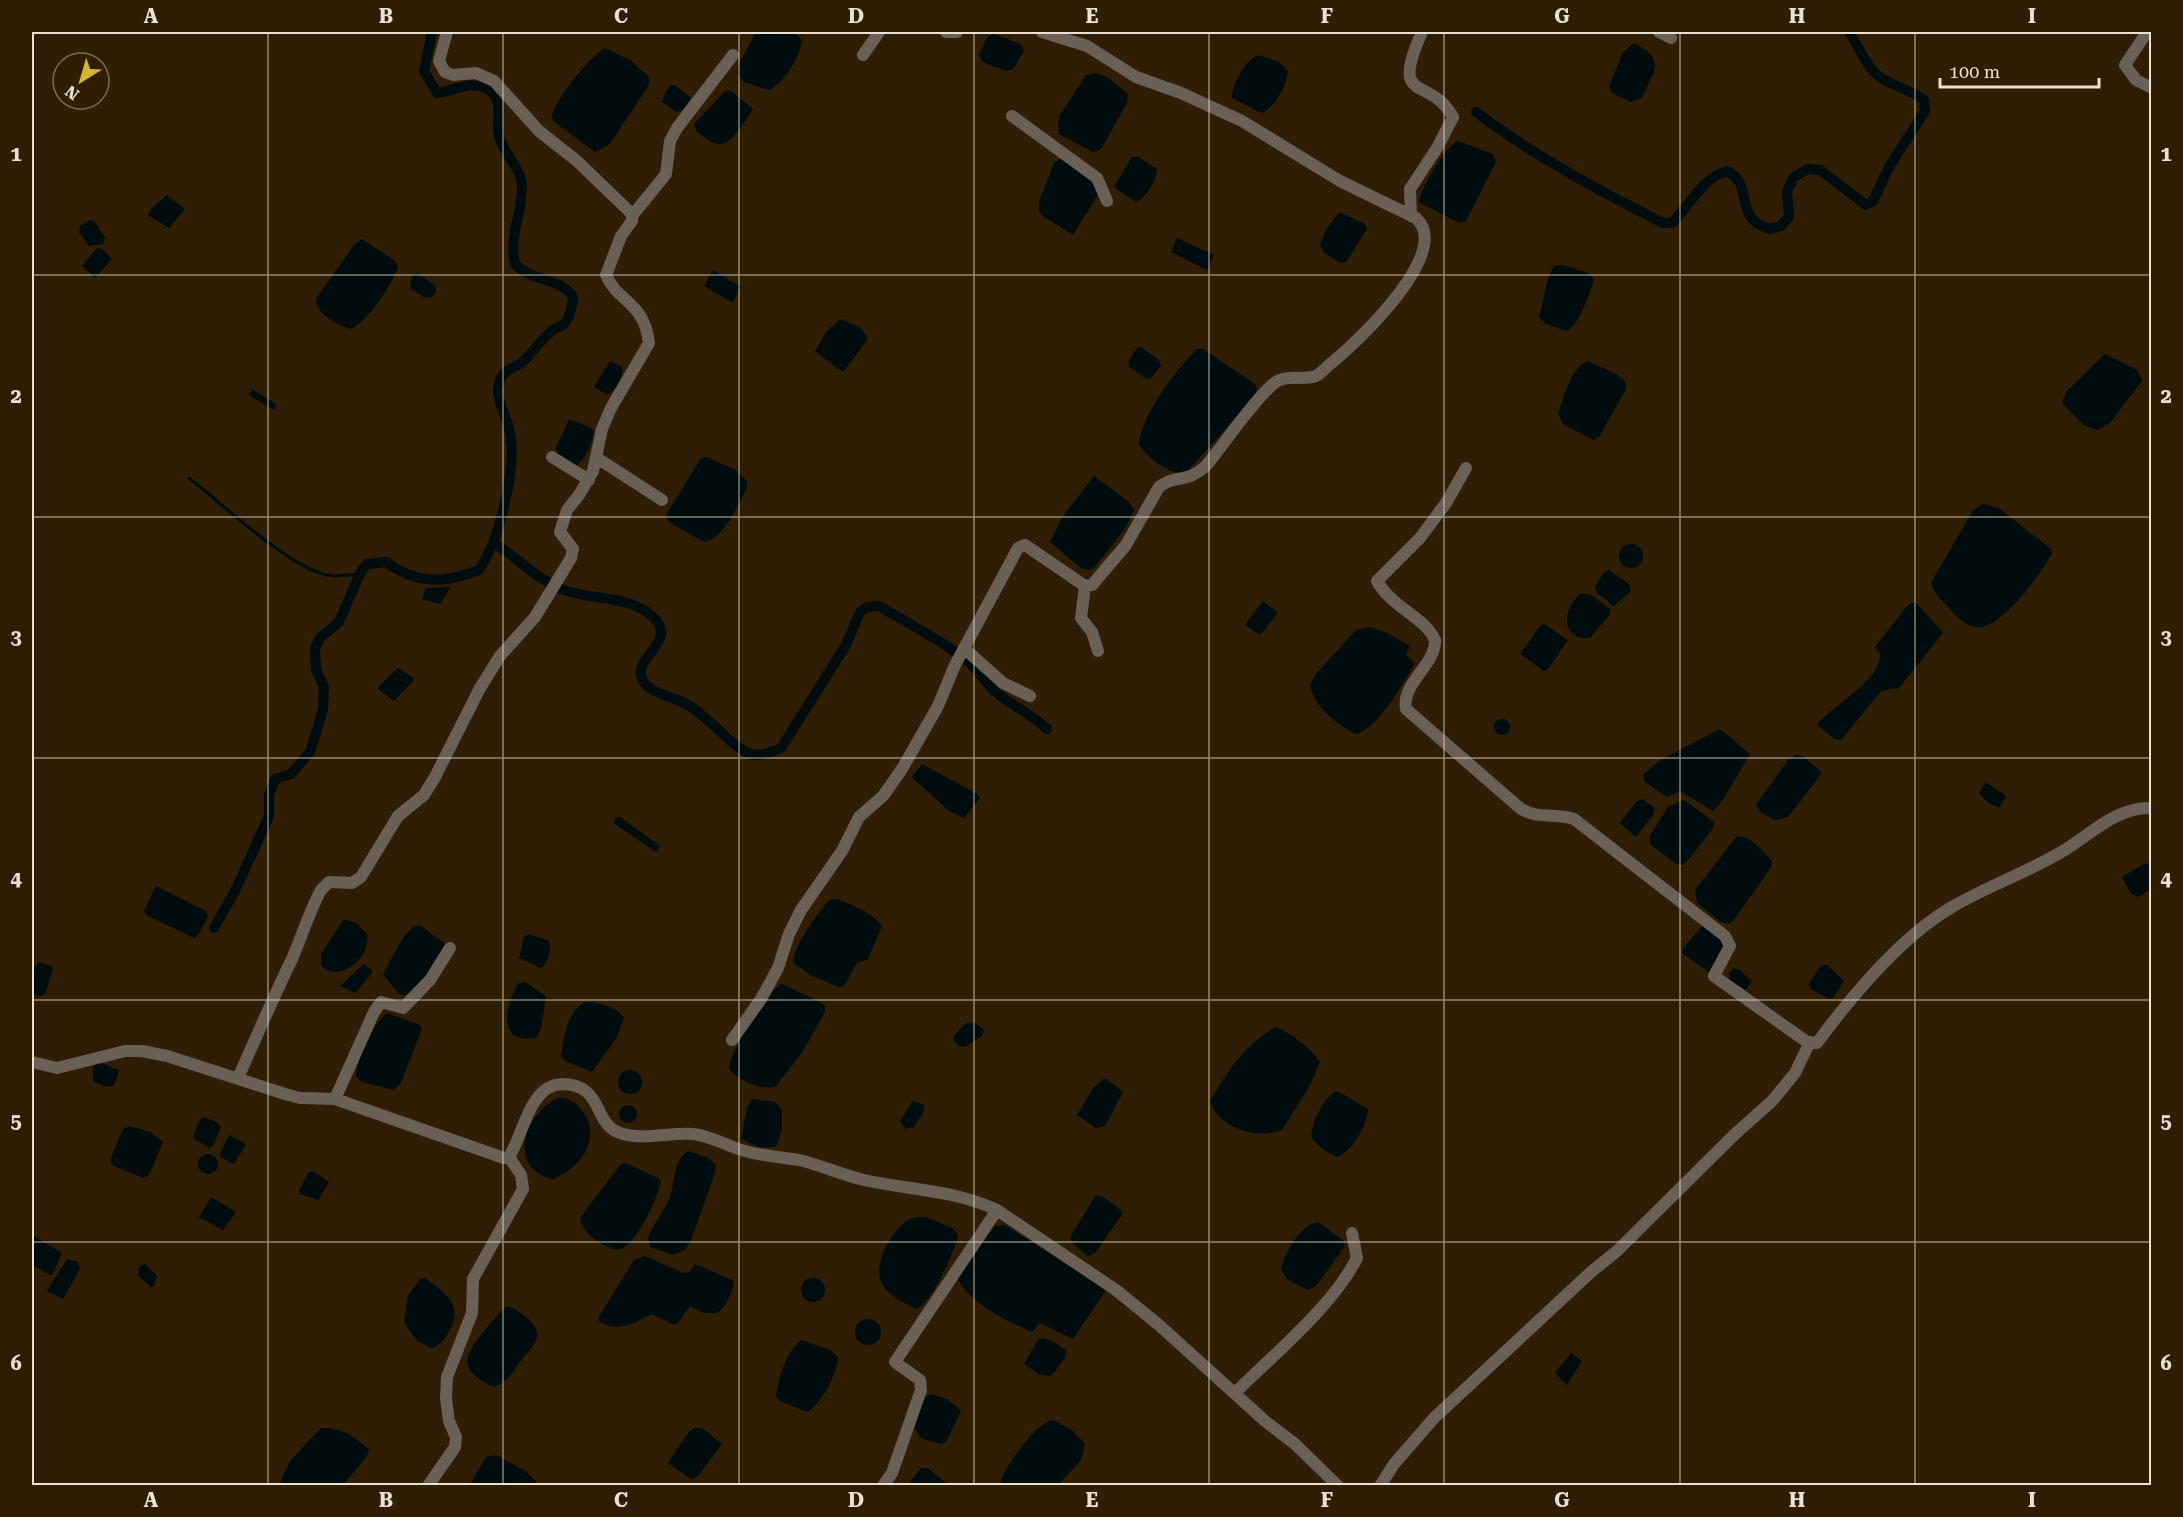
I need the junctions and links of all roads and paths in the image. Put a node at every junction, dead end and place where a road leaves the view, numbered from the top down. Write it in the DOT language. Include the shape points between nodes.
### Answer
graph roads {
  1 [pos="447,32"];
  2 [pos="879,32"];
  3 [pos="946,32"];
  4 [pos="957,32"];
  5 [pos="1042,32"];
  6 [pos="1422,32"];
  7 [pos="1659,32"];
  8 [pos="2147,32"];
  9 [pos="1671,38"];
  10 [pos="734,55"];
  11 [pos="863,55"];
  12 [pos="2151,88"];
  13 [pos="1012,116"];
  14 [pos="1107,201"];
  15 [pos="632,216"];
  16 [pos="1411,216"];
  17 [pos="552,457"];
  18 [pos="597,458"];
  19 [pos="1466,468"];
  20 [pos="589,480"];
  21 [pos="662,500"];
  22 [pos="1085,586"];
  23 [pos="964,650"];
  24 [pos="1098,651"];
  25 [pos="1030,696"];
  26 [pos="2151,808"];
  27 [pos="450,948"];
  28 [pos="732,1040"];
  29 [pos="1810,1042"];
  30 [pos="32,1062"];
  31 [pos="238,1078"];
  32 [pos="335,1099"];
  33 [pos="509,1157"];
  34 [pos="997,1210"];
  35 [pos="1352,1233"];
  36 [pos="1235,1393"];
  37 [pos="428,1485"];
  38 [pos="883,1485"];
  39 [pos="1338,1485"];
  40 [pos="1380,1485"];
  1 -- 15 [label="street" via="439,61 445,72 476,73 494,81 531,124 577,161"];
  2 -- 11 [label="street"];
  3 -- 4 [label="street"];
  5 -- 16 [label="street" via="1087,46 1136,77 1242,121 1340,181"];
  6 -- 16 [label="street" via="1412,53 1409,77 1447,107 1453,117 1410,189"];
  7 -- 9 [label="street"];
  8 -- 12 [label="street" via="2125,65 2136,80"];
  10 -- 15 [label="street" via="677,128 670,141 666,174"];
  13 -- 14 [label="street" via="1097,178"];
  15 -- 18 [label="street" via="606,275 638,312 649,343 602,429"];
  16 -- 22 [label="street" via="1422,224 1423,250 1384,313 1316,376 1291,377 1273,383 1193,477 1166,481 1159,487 1119,555 1092,585"];
  17 -- 20 [label="street"];
  18 -- 20 [label="street"];
  18 -- 21 [label="street"];
  19 -- 29 [label="street" via="1420,538 1377,581 1384,594 1423,624 1435,640 1432,654 1407,695 1406,709 1521,809 1530,814 1574,819 1725,936 1730,946 1714,976"];
  20 -- 31 [label="street" via="562,520 560,532 573,549 571,558 535,617 500,657 480,688 424,795 398,816 361,877 352,883 329,882 321,890"];
  22 -- 23 [label="street" via="1025,545 1018,548"];
  22 -- 24 [label="street" via="1081,618 1092,632"];
  23 -- 25 [label="street" via="1003,683"];
  23 -- 28 [label="street" via="902,769 883,796 859,817 842,851 801,910 761,999"];
  26 -- 29 [label="street" via="2129,811 2096,827 2062,851 1950,908 1890,958 1817,1042"];
  27 -- 32 [label="street" via="430,980 403,1008 381,1002"];
  29 -- 40 [label="street" via="1795,1073 1772,1101 1617,1251 1434,1418"];
  30 -- 31 [label="street" via="57,1068 125,1051 142,1051"];
  31 -- 32 [label="street" via="300,1098"];
  32 -- 33 [label="street" via="493,1156"];
  33 -- 34 [label="street" via="537,1100 548,1088 562,1084 579,1087 594,1097 607,1127 618,1133 693,1134 744,1151 800,1161 862,1180 956,1196"];
  33 -- 37 [label="street" via="521,1175 523,1189 473,1279 472,1313 447,1377 446,1400 455,1447"];
  34 -- 36 [label="street" via="1116,1290"];
  34 -- 38 [label="street" via="895,1362 920,1380 921,1390 892,1473"];
  35 -- 36 [label="street" via="1357,1258 1345,1277"];
  36 -- 39 [label="street"];
}
